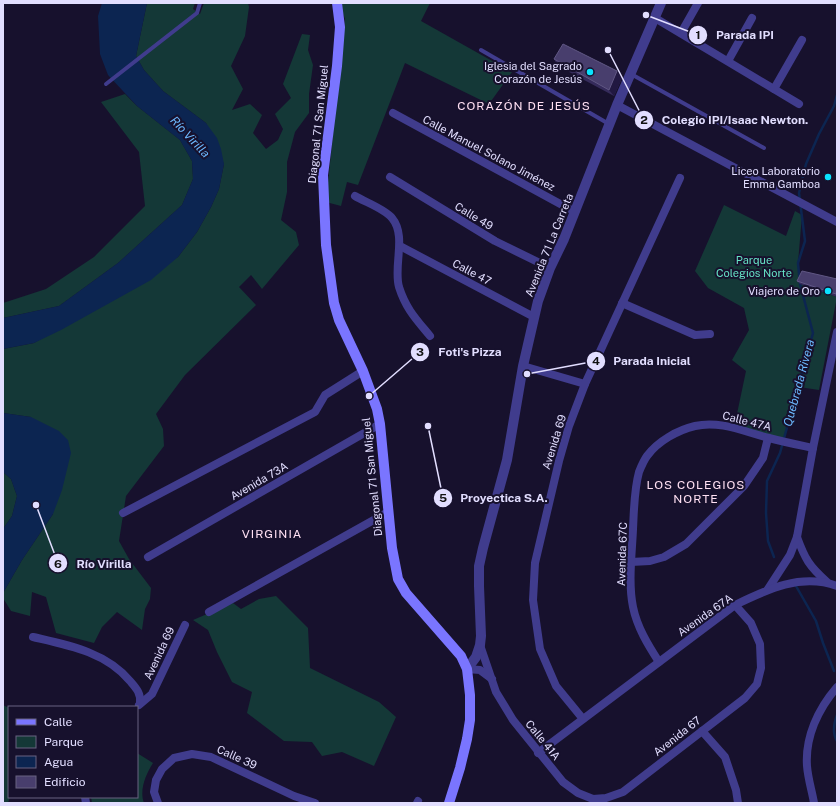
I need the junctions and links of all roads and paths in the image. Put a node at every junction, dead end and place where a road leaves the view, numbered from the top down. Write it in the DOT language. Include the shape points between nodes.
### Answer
graph roads {
  1 [pos="200,3"];
  2 [pos="698,3"];
  3 [pos="337,4"];
  4 [pos="658,4"];
  5 [pos="655,18"];
  6 [pos="752,18"];
  7 [pos="681,33"];
  8 [pos="802,40"];
  9 [pos="481,50"];
  10 [pos="728,61"];
  11 [pos="631,74"];
  12 [pos="108,83"];
  13 [pos="774,89"];
  14 [pos="799,104"];
  15 [pos="617,105"];
  16 [pos="393,113"];
  17 [pos="609,125"];
  18 [pos="764,148"];
  19 [pos="390,177"];
  20 [pos="680,178"];
  21 [pos="355,196"];
  22 [pos="575,212"];
  23 [pos="837,222"];
  24 [pos="400,246"];
  25 [pos="550,268"];
  26 [pos="622,303"];
  27 [pos="534,317"];
  28 [pos="837,332"];
  29 [pos="710,334"];
  30 [pos="430,336"];
  31 [pos="523,366"];
  32 [pos="363,371"];
  33 [pos="585,384"];
  34 [pos="380,424"];
  35 [pos="768,438"];
  36 [pos="656,446"];
  37 [pos="813,448"];
  38 [pos="388,512"];
  39 [pos="123,513"];
  40 [pos="797,537"];
  41 [pos="148,557"];
  42 [pos="631,562"];
  43 [pos="827,582"];
  44 [pos="837,586"];
  45 [pos="768,589"];
  46 [pos="736,605"];
  47 [pos="209,612"];
  48 [pos="184,625"];
  49 [pos="33,637"];
  50 [pos="480,645"];
  51 [pos="659,662"];
  52 [pos="467,668"];
  53 [pos="493,680"];
  54 [pos="837,687"];
  55 [pos="139,705"];
  56 [pos="583,719"];
  57 [pos="702,731"];
  58 [pos="538,753"];
  59 [pos="593,801"];
  60 [pos="158,803"];
  61 [pos="315,803"];
  62 [pos="449,803"];
  63 [pos="738,803"];
  64 [pos="814,803"];
  1 -- 12 [label="lane" via="196,13"];
  2 -- 7 [label="street"];
  3 -- 32 [label="main road, Diagonal 71 San Miguel" via="340,27 336,73 322,175 326,245 334,303 339,320"];
  4 -- 5 [label="street, Avenida 71 La Carreta"];
  5 -- 7 [label="street"];
  5 -- 11 [label="street, Avenida 71 La Carreta"];
  6 -- 10 [label="street"];
  7 -- 10 [label="street"];
  8 -- 13 [label="street"];
  9 -- 17 [label="lane"];
  10 -- 13 [label="street"];
  11 -- 15 [label="street, Avenida 71 La Carreta"];
  11 -- 18 [label="lane"];
  13 -- 14 [label="street"];
  15 -- 17 [label="street, Avenida 71 La Carreta"];
  15 -- 23 [label="street"];
  16 -- 22 [label="street, Calle Manuel Solano Jiménez"];
  17 -- 22 [label="street, Avenida 71 La Carreta"];
  19 -- 25 [label="street, Calle 49" via="489,238"];
  20 -- 26 [label="street, Avenida 69"];
  21 -- 24 [label="street" via="389,214 394,220"];
  22 -- 25 [label="street, Avenida 71 La Carreta"];
  24 -- 27 [label="street, Calle 47"];
  24 -- 30 [label="street" via="399,286 407,309"];
  25 -- 27 [label="street, Avenida 71 La Carreta"];
  26 -- 29 [label="street" via="695,335"];
  26 -- 33 [label="street, Avenida 69"];
  27 -- 31 [label="street, Avenida 71 La Carreta"];
  28 -- 37 [label="street"];
  31 -- 33 [label="street"];
  31 -- 50 [label="street, Avenida 71 La Carreta" via="507,460 480,566"];
  32 -- 34 [label="main road, Diagonal 71 San Miguel"];
  32 -- 39 [label="street" via="325,395 315,412"];
  33 -- 56 [label="street, Avenida 69" via="559,461 535,563 533,600 540,649 556,686"];
  34 -- 38 [label="main road, Diagonal 71 San Miguel"];
  34 -- 41 [label="street, Avenida 73A"];
  35 -- 36 [label="street, Calle 47A" via="709,424 684,429"];
  35 -- 37 [label="street, Calle 47A"];
  35 -- 42 [label="street" via="763,458 744,486 686,544 664,557"];
  36 -- 42 [label="street, Avenida 67C" via="640,470 636,486"];
  37 -- 40 [label="street"];
  38 -- 47 [label="street"];
  38 -- 52 [label="main road, Diagonal 71 San Miguel" via="398,579 406,593 461,656"];
  40 -- 43 [label="street" via="812,569"];
  40 -- 45 [label="street" via="790,555"];
  42 -- 51 [label="street, Avenida 67C" via="633,607 637,623"];
  43 -- 44 [label="street"];
  43 -- 45 [label="street" via="787,583"];
  45 -- 46 [label="street, Avenida 67A"];
  46 -- 51 [label="street, Avenida 67A"];
  46 -- 57 [label="street, Avenida 67" via="751,623 760,644 761,668 756,684 745,698"];
  48 -- 55 [label="street, Avenida 69" via="152,694"];
  49 -- 55 [label="street" via="85,650 112,664 137,689"];
  50 -- 52 [label="street, Avenida 71 La Carreta" via="476,657"];
  50 -- 53 [label="street, Calle 41A"];
  51 -- 56 [label="street, Avenida 67A"];
  52 -- 53 [label="street" via="480,670"];
  52 -- 62 [label="main road" via="470,720 460,768"];
  53 -- 58 [label="street, Calle 41A" via="496,692 513,720"];
  54 -- 64 [label="street" via="820,710 808,747 807,766"];
  56 -- 58 [label="street, Avenida 67A"];
  57 -- 59 [label="street, Avenida 67" via="623,792"];
  57 -- 63 [label="street" via="724,757"];
  58 -- 59 [label="street, Calle 41A" via="563,782 578,794"];
  60 -- 61 [label="street, Calle 39" via="154,792 156,780 162,769 174,758 192,754 211,757 294,796"];
}
